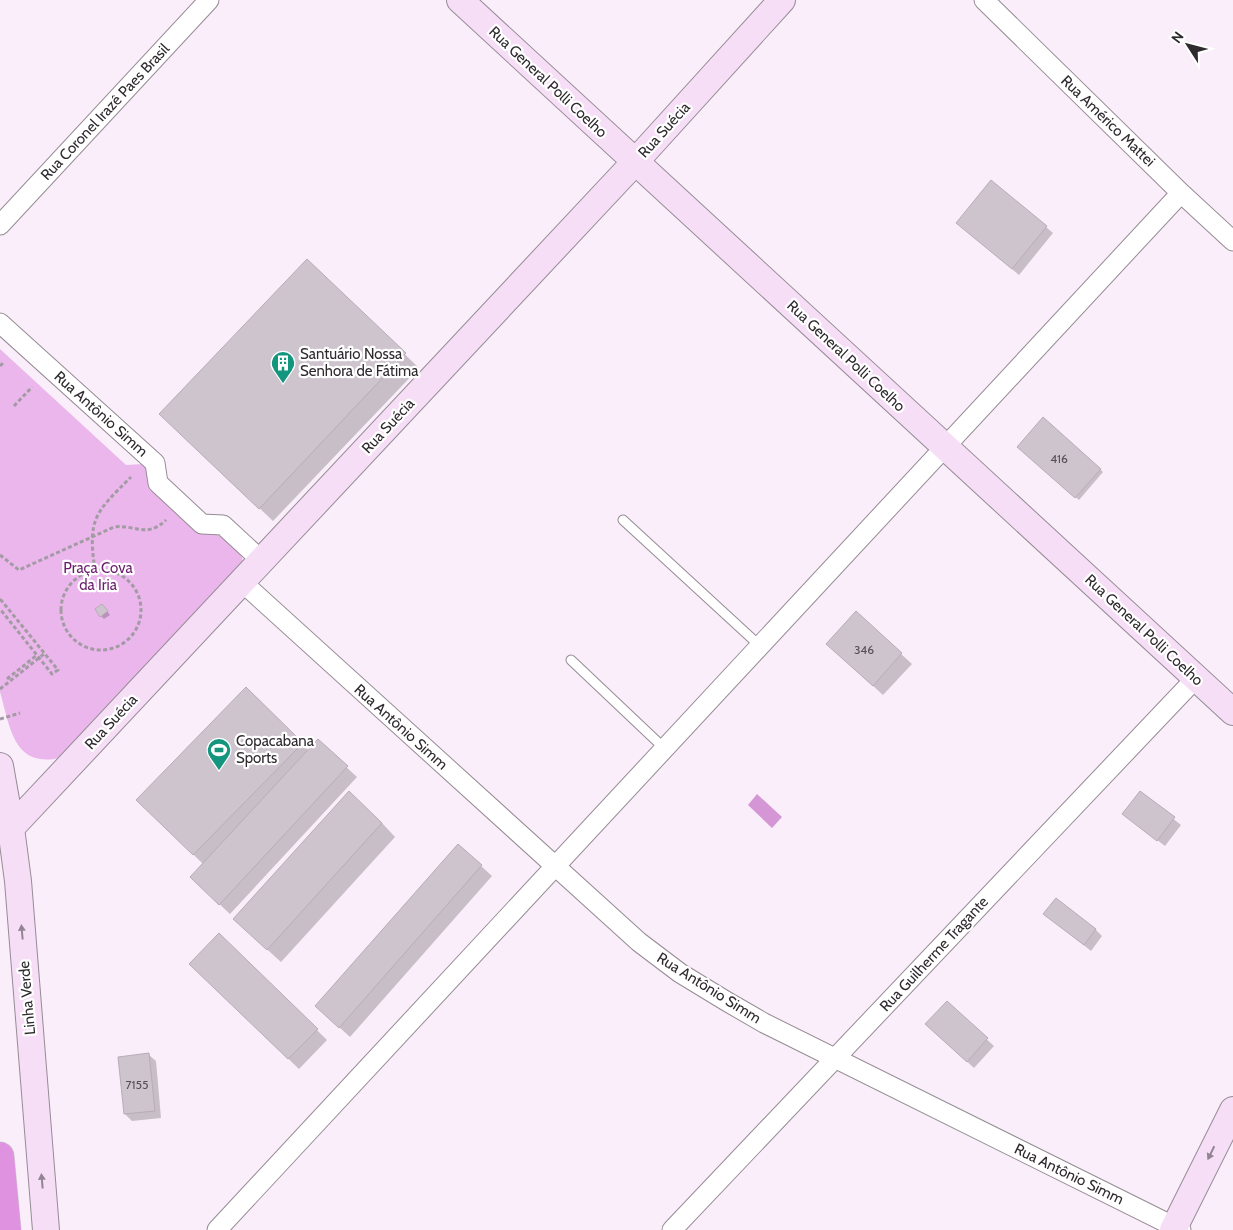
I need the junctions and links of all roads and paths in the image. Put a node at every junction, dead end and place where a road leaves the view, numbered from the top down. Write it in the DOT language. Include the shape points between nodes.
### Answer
graph roads {
  1 [pos="209,0"];
  2 [pos="460,0"];
  3 [pos="782,0"];
  4 [pos="984,0"];
  5 [pos="635,162"];
  6 [pos="1181,193"];
  7 [pos="0,225"];
  8 [pos="1233,241"];
  9 [pos="0,322"];
  10 [pos="4,362"];
  11 [pos="0,366"];
  12 [pos="32,387"];
  13 [pos="14,406"];
  14 [pos="945,447"];
  15 [pos="131,477"];
  16 [pos="168,519"];
  17 [pos="623,520"];
  18 [pos="91,537"];
  19 [pos="0,555"];
  20 [pos="262,561"];
  21 [pos="95,570"];
  22 [pos="242,582"];
  23 [pos="0,600"];
  24 [pos="0,609"];
  25 [pos="760,646"];
  26 [pos="44,654"];
  27 [pos="37,655"];
  28 [pos="571,660"];
  29 [pos="1196,678"];
  30 [pos="7,680"];
  31 [pos="0,689"];
  32 [pos="1233,712"];
  33 [pos="20,713"];
  34 [pos="0,719"];
  35 [pos="664,749"];
  36 [pos="0,766"];
  37 [pos="12,828"];
  38 [pos="556,866"];
  39 [pos="836,1058"];
  40 [pos="1233,1110"];
  41 [pos="0,1156"];
  42 [pos="1176,1229"];
  43 [pos="6,1230"];
  44 [pos="46,1230"];
  45 [pos="217,1230"];
  46 [pos="672,1230"];
  1 -- 7 [label="street, Rua Coronel Irazê Paes Brasil"];
  2 -- 5 [label="street, Rua General Polli Coelho"];
  3 -- 5 [label="street, Rua Suécia"];
  4 -- 6 [label="street, Rua Américo Mattei"];
  5 -- 14 [label="street, Rua General Polli Coelho"];
  5 -- 20 [label="street, Rua Suécia"];
  6 -- 8 [label="street, Rua Américo Mattei"];
  6 -- 14 [label="street"];
  9 -- 20 [label="street, Rua Antônio Simm" via="155,463 158,482 202,524 223,525"];
  10 -- 11 [label="path"];
  12 -- 13 [label="path"];
  14 -- 25 [label="street"];
  14 -- 29 [label="street, Rua General Polli Coelho"];
  15 -- 18 [label="path" via="98,512"];
  16 -- 18 [label="path" via="154,529 145,531 120,526"];
  17 -- 25 [label="lane"];
  18 -- 19 [label="path" via="19,570"];
  18 -- 21 [label="path"];
  20 -- 22 [label="street, Rua Suécia"];
  21 -- 21 [label="path" via="109,570 122,575 139,596 142,610 132,635 122,645 110,649 97,650 74,640 62,618 65,593 82,575"];
  22 -- 37 [label="street, Rua Suécia"];
  22 -- 38 [label="street, Rua Antônio Simm"];
  23 -- 26 [label="path"];
  24 -- 27 [label="path"];
  25 -- 35 [label="street"];
  26 -- 27 [label="path" via="58,670 52,674"];
  26 -- 31 [label="path, bridge"];
  27 -- 30 [label="path"];
  28 -- 35 [label="lane"];
  29 -- 32 [label="street, Rua General Polli Coelho"];
  29 -- 39 [label="street, Rua Guilherme Tragante"];
  33 -- 34 [label="path"];
  35 -- 38 [label="street"];
  36 -- 37 [label="street, Linha Verde"];
  44 -- 37 [label="street, Linha Verde, one-way"];
  38 -- 39 [label="street, Rua Antônio Simm" via="639,942 680,973 764,1023"];
  38 -- 45 [label="street"];
  39 -- 42 [label="street, Rua Antônio Simm"];
  39 -- 46 [label="street, Rua Guilherme Tragante"];
  40 -- 42 [label="street, one-way"];
  41 -- 43 [label="highway"];
}
